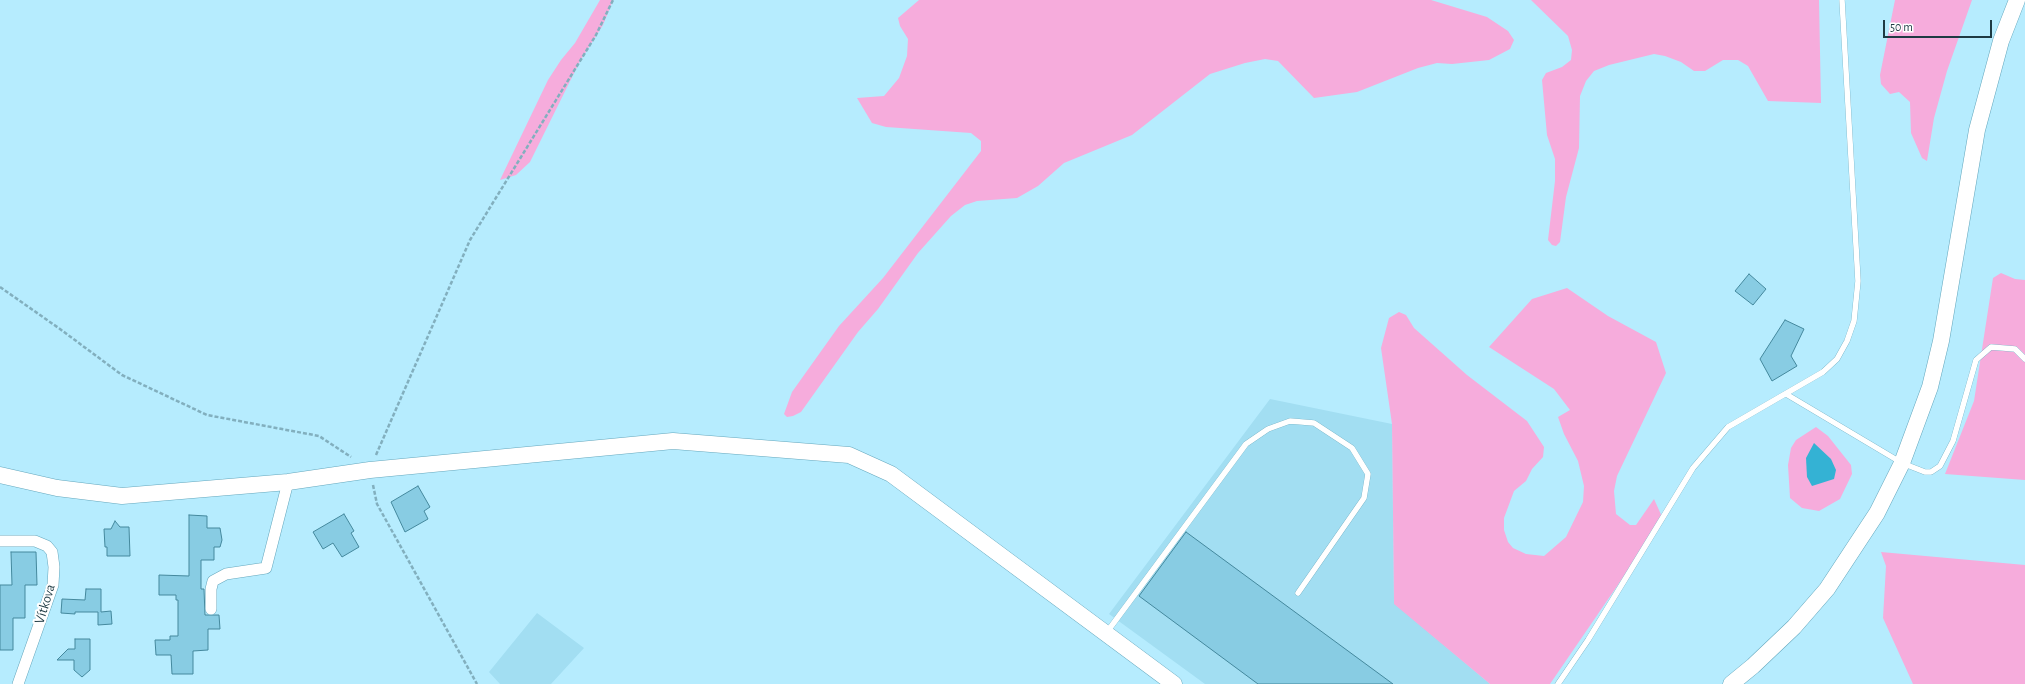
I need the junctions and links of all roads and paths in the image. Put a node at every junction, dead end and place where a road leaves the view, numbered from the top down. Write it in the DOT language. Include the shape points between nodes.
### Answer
graph roads {
  1 [pos="613,0"];
  2 [pos="1842,0"];
  3 [pos="2017,0"];
  4 [pos="0,287"];
  5 [pos="2025,358"];
  6 [pos="1786,394"];
  7 [pos="1902,463"];
  8 [pos="370,470"];
  9 [pos="0,475"];
  10 [pos="288,482"];
  11 [pos="0,541"];
  12 [pos="1298,593"];
  13 [pos="211,609"];
  14 [pos="1106,634"];
  15 [pos="18,684"];
  16 [pos="477,684"];
  17 [pos="1174,684"];
  18 [pos="1558,684"];
  19 [pos="1731,684"];
  1 -- 8 [label="path" via="596,35 470,240"];
  2 -- 6 [label="lane" via="1858,282 1854,321 1837,359 1823,372"];
  3 -- 7 [label="street" via="2001,41 1977,130 1941,341 1930,387"];
  4 -- 8 [label="path" via="122,375 207,415 319,436"];
  5 -- 7 [label="lane" via="2014,349 1991,347 1976,360 1953,441 1940,466 1931,472 1925,472"];
  6 -- 7 [label="lane"];
  6 -- 18 [label="lane" via="1728,427 1693,468 1588,640"];
  7 -- 19 [label="street" via="1877,513 1827,590 1794,627"];
  8 -- 10 [label="street"];
  8 -- 14 [label="street" via="673,441 849,455 891,474"];
  8 -- 16 [label="path" via="377,504"];
  9 -- 10 [label="street" via="57,488 122,496"];
  10 -- 13 [label="street" via="266,568 226,574 214,581 211,589"];
  11 -- 15 [label="street, Vítkova" via="35,541 47,546 52,552 54,567 53,585"];
  12 -- 14 [label="lane" via="1364,498 1368,474 1352,448 1314,424 1290,421 1268,429 1246,444"];
  14 -- 17 [label="street"];
}
